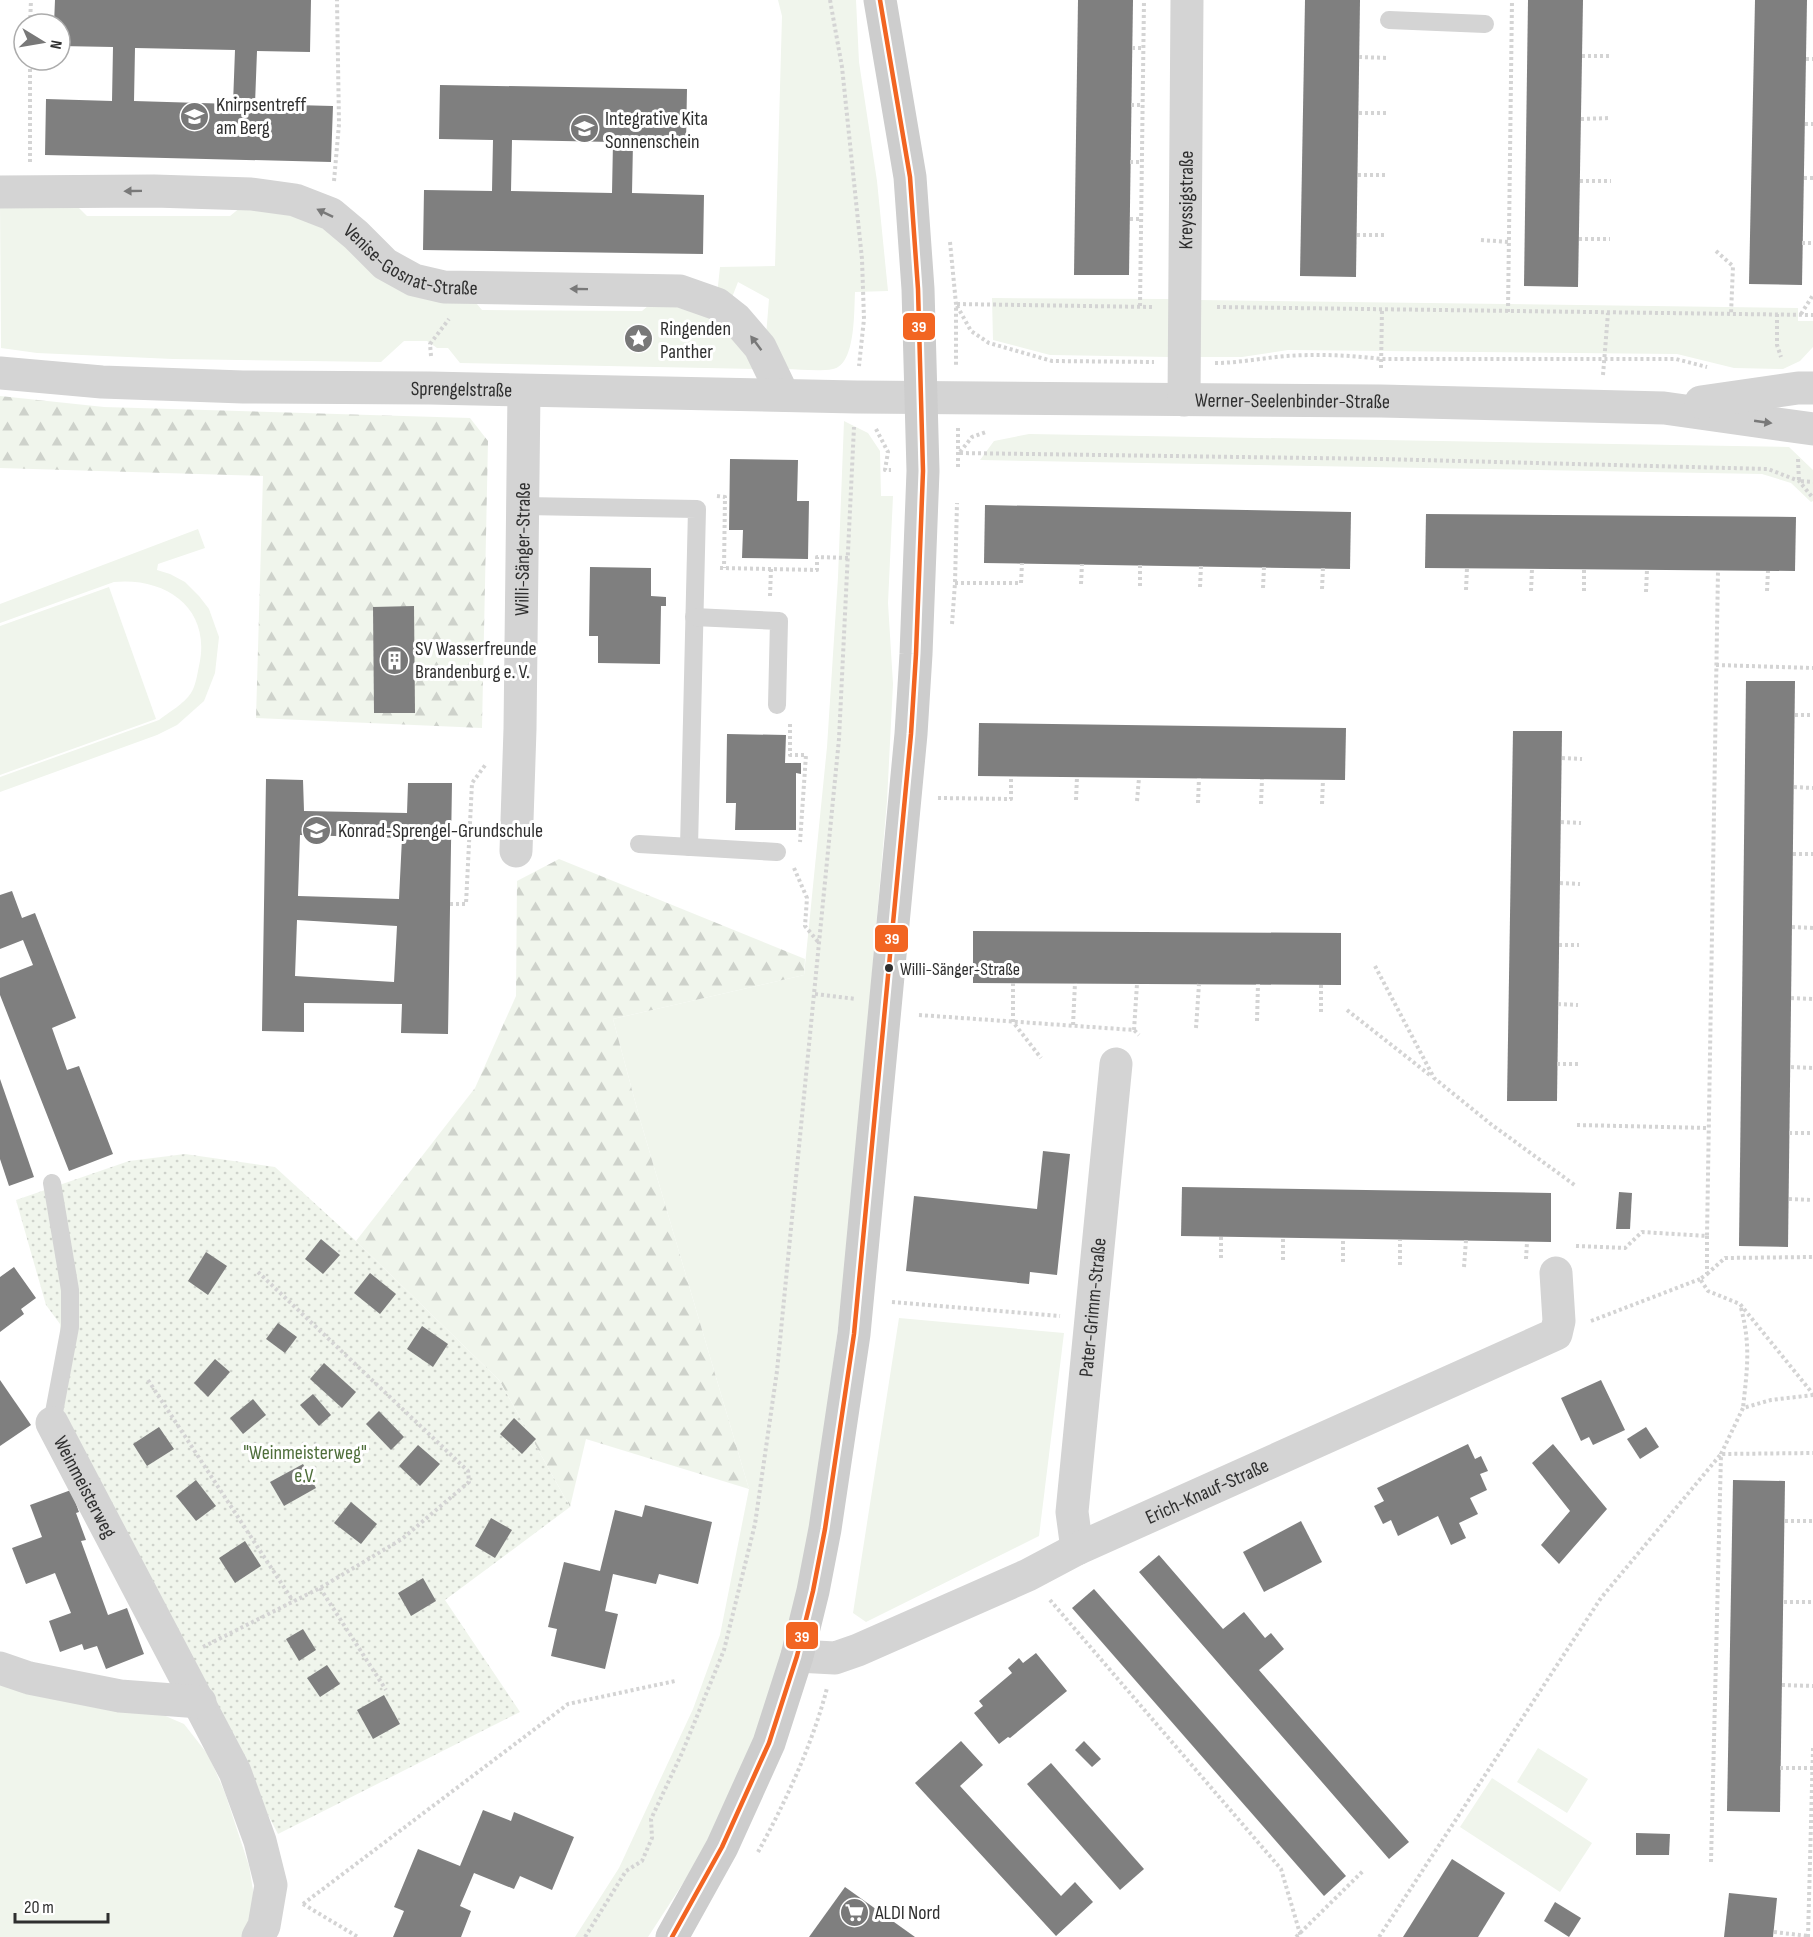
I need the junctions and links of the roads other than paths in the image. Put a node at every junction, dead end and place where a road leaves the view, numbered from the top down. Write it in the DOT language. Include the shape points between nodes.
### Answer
graph roads {
  1 [pos="880,0"];
  2 [pos="1187,0"];
  3 [pos="1389,21"];
  4 [pos="1485,24"];
  5 [pos="15,192"];
  6 [pos="0,373"];
  7 [pos="1813,388"];
  8 [pos="524,391"];
  9 [pos="783,395"];
  10 [pos="922,396"];
  11 [pos="1184,400"];
  12 [pos="1664,408"];
  13 [pos="1805,441"];
  14 [pos="524,506"];
  15 [pos="694,617"];
  16 [pos="777,705"];
  17 [pos="639,844"];
  18 [pos="689,847"];
  19 [pos="516,851"];
  20 [pos="782,853"];
  21 [pos="1116,1064"];
  22 [pos="52,1183"];
  23 [pos="1556,1273"];
  24 [pos="52,1423"];
  25 [pos="1077,1549"];
  26 [pos="797,1656"];
  27 [pos="0,1668"];
  28 [pos="200,1702"];
  29 [pos="258,1937"];
  30 [pos="672,1937"];
  1 -- 10 [label="main road" via="910,177"];
  2 -- 11 [label="street, Kreyssigstraße"];
  3 -- 4 [label="lane"];
  9 -- 5 [label="street, Venise-Gosnat-Straße, one-way" via="760,347 736,319 717,304 680,291 444,287 414,280 385,264 331,214 295,200 251,194 154,191"];
  6 -- 8 [label="street, Sprengelstraße" via="114,383"];
  7 -- 12 [label="street, Werner-Seelenbinder-Straße"];
  8 -- 9 [label="street, Sprengelstraße"];
  8 -- 14 [label="street, Willi-Sänger-Straße"];
  9 -- 10 [label="street, Sprengelstraße"];
  10 -- 11 [label="street, Werner-Seelenbinder-Straße"];
  10 -- 26 [label="main road" via="923,471 911,734 854,1334 825,1528"];
  11 -- 12 [label="street, Werner-Seelenbinder-Straße"];
  12 -- 13 [label="street, Werner-Seelenbinder-Straße, one-way"];
  14 -- 15 [label="lane" via="697,509"];
  14 -- 19 [label="street, Willi-Sänger-Straße"];
  15 -- 16 [label="lane" via="779,621"];
  15 -- 18 [label="lane"];
  17 -- 18 [label="lane"];
  18 -- 20 [label="lane"];
  21 -- 25 [label="street, Pater-Grimm-Straße" via="1072,1512"];
  22 -- 24 [label="lane, Weinmeisterweg" via="70,1290 70,1327"];
  23 -- 25 [label="street, Erich-Knauf-Straße" via="1557,1334"];
  24 -- 28 [label="street, Weinmeisterweg"];
  25 -- 26 [label="street, Erich-Knauf-Straße" via="1028,1575 858,1650 835,1658"];
  26 -- 30 [label="main road" via="768,1743 722,1847"];
  27 -- 28 [label="street" via="29,1678 120,1696"];
  28 -- 29 [label="street, Weinmeisterweg" via="235,1772 271,1885 264,1926"];
}
